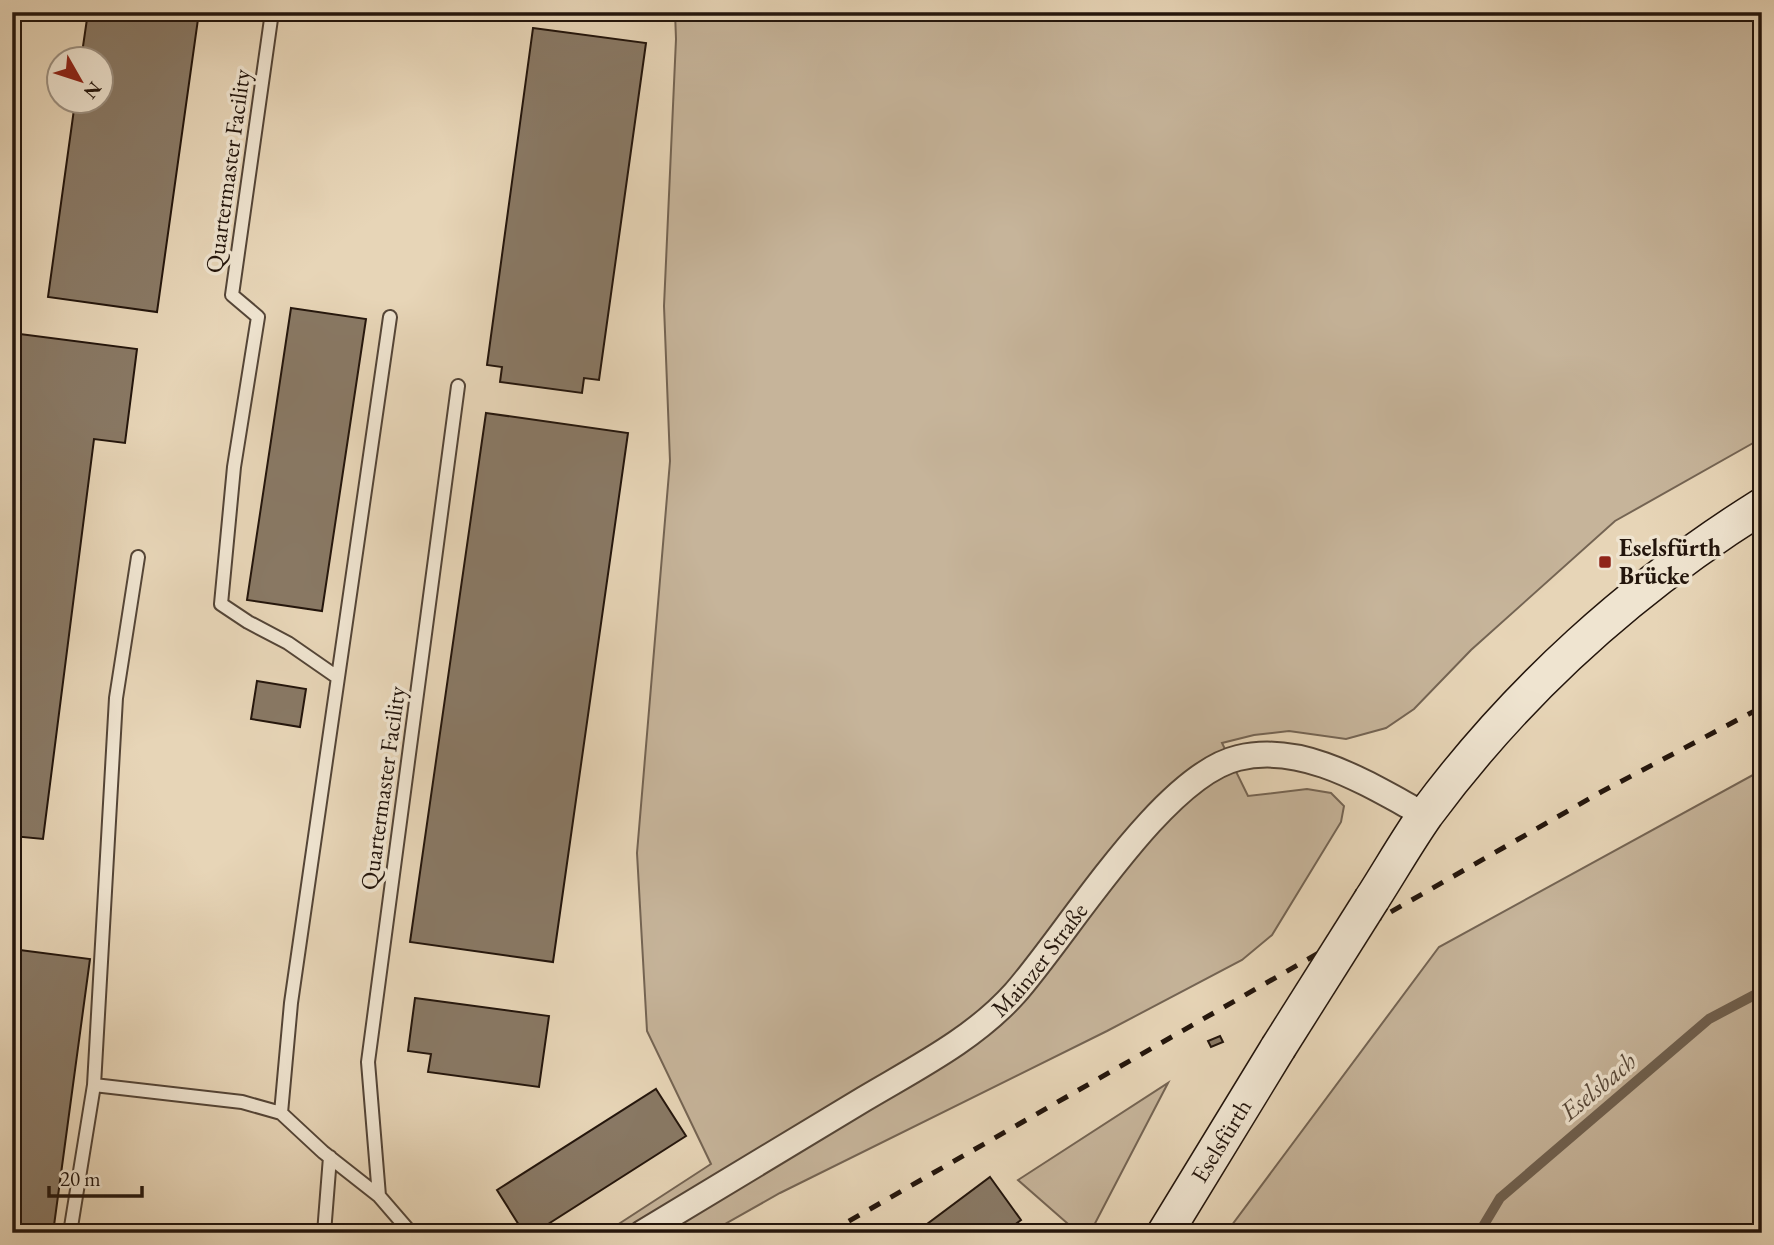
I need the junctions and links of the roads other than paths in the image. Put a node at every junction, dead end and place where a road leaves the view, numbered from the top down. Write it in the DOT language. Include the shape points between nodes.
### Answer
graph roads {
  1 [pos="271,12"];
  2 [pos="390,317"];
  3 [pos="457,386"];
  4 [pos="1762,506"];
  5 [pos="138,557"];
  6 [pos="337,677"];
  7 [pos="1425,815"];
  8 [pos="94,1085"];
  9 [pos="281,1113"];
  10 [pos="330,1157"];
  11 [pos="379,1196"];
  12 [pos="70,1233"];
  13 [pos="324,1233"];
  14 [pos="411,1233"];
  15 [pos="642,1233"];
  16 [pos="1165,1233"];
  1 -- 6 [label="lane, Quartermaster Facility" via="232,295 258,317 234,467 221,604"];
  2 -- 6 [label="lane"];
  3 -- 11 [label="lane, Quartermaster Facility" via="368,1062"];
  4 -- 7 [label="main road, Eselsfürth" via="1667,571 1594,633 1508,714"];
  5 -- 8 [label="lane" via="116,698"];
  6 -- 9 [label="lane" via="291,1003"];
  7 -- 15 [label="street, Mainzer Straße" via="1321,763 1267,754 1236,758 1204,772 1148,824 1014,994 960,1041"];
  7 -- 16 [label="main road, Eselsfürth, bridge"];
  8 -- 9 [label="lane" via="242,1102"];
  8 -- 12 [label="lane"];
  9 -- 10 [label="lane"];
  10 -- 11 [label="lane"];
  10 -- 13 [label="lane"];
  11 -- 14 [label="lane"];
}
